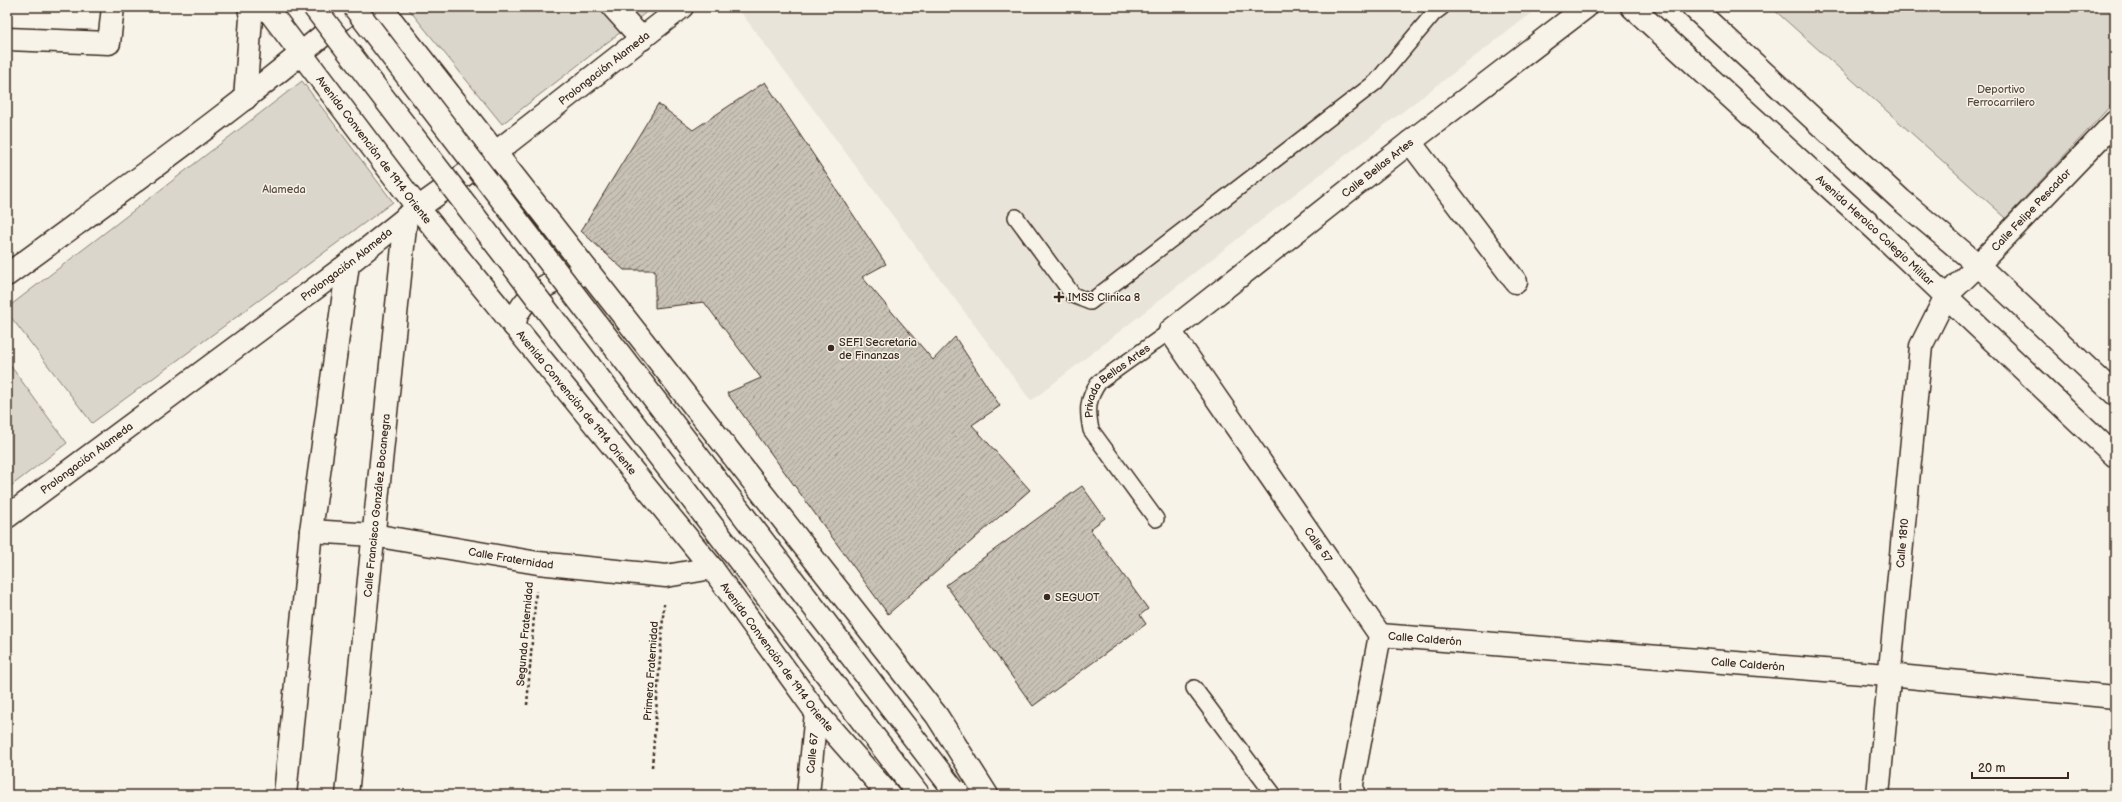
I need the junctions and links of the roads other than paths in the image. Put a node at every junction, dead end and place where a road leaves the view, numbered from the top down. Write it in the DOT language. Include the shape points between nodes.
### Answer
graph roads {
  1 [pos="113,7"];
  2 [pos="249,7"];
  3 [pos="266,7"];
  4 [pos="314,7"];
  5 [pos="355,7"];
  6 [pos="381,7"];
  7 [pos="613,7"];
  8 [pos="682,7"];
  9 [pos="1442,7"];
  10 [pos="1586,7"];
  11 [pos="1632,7"];
  12 [pos="1693,7"];
  13 [pos="7,39"];
  14 [pos="642,39"];
  15 [pos="302,54"];
  16 [pos="245,99"];
  17 [pos="2115,122"];
  18 [pos="1410,142"];
  19 [pos="495,153"];
  20 [pos="412,212"];
  21 [pos="1016,217"];
  22 [pos="348,264"];
  23 [pos="1978,265"];
  24 [pos="7,275"];
  25 [pos="596,282"];
  26 [pos="1516,282"];
  27 [pos="1946,296"];
  28 [pos="514,326"];
  29 [pos="1170,331"];
  30 [pos="2115,394"];
  31 [pos="2115,456"];
  32 [pos="7,517"];
  33 [pos="1156,518"];
  34 [pos="311,531"];
  35 [pos="373,535"];
  36 [pos="712,568"];
  37 [pos="1380,635"];
  38 [pos="1888,675"];
  39 [pos="1194,688"];
  40 [pos="2115,698"];
  41 [pos="816,712"];
  42 [pos="953,789"];
  43 [pos="1347,791"];
  44 [pos="285,795"];
  45 [pos="347,795"];
  46 [pos="808,795"];
  47 [pos="889,795"];
  48 [pos="919,795"];
  49 [pos="987,795"];
  50 [pos="1274,795"];
  51 [pos="1878,795"];
  1 -- 13 [label="street" via="109,43"];
  2 -- 16 [label="street" via="251,18"];
  3 -- 15 [label="street, Avenida Convención de 1914 Oriente"];
  4 -- 48 [label="street, bridge"];
  5 -- 15 [label="street"];
  5 -- 42 [label="street, bridge"];
  6 -- 19 [label="street"];
  7 -- 14 [label="street"];
  8 -- 14 [label="street, Prolongación Alameda"];
  9 -- 21 [label="lane" via="1434,13 1376,82 1090,302 1073,295"];
  10 -- 18 [label="street, Calle Bellas Artes"];
  11 -- 27 [label="street, Avenida Heroico Colegio Militar"];
  12 -- 23 [label="street" via="1901,200"];
  14 -- 19 [label="street, Prolongación Alameda"];
  15 -- 16 [label="street"];
  15 -- 20 [label="street, Avenida Convención de 1914 Oriente"];
  16 -- 24 [label="street"];
  17 -- 23 [label="street, Calle Felipe Pescador"];
  18 -- 26 [label="street"];
  18 -- 29 [label="street, Calle Bellas Artes"];
  19 -- 20 [label="street, Prolongación Alameda"];
  19 -- 25 [label="street"];
  20 -- 22 [label="street, Prolongación Alameda"];
  20 -- 28 [label="street, Avenida Convención de 1914 Oriente"];
  20 -- 35 [label="street, Calle Francisco González Bocanegra"];
  22 -- 32 [label="street, Prolongación Alameda"];
  22 -- 34 [label="street"];
  23 -- 27 [label="street, Calle Felipe Pescador"];
  23 -- 30 [label="street"];
  25 -- 28 [label="street" via="584,275 575,275 552,283 539,290 518,311"];
  25 -- 49 [label="street" via="937,716"];
  27 -- 31 [label="street, Avenida Heroico Colegio Militar"];
  27 -- 38 [label="street, Calle 1810" via="1922,346"];
  28 -- 36 [label="street, Avenida Convención de 1914 Oriente"];
  29 -- 33 [label="lane, Privada Bellas Artes" via="1099,382 1091,394 1088,413 1091,430"];
  29 -- 37 [label="street, Calle 57"];
  34 -- 35 [label="street, Calle Fraternidad"];
  34 -- 44 [label="street"];
  35 -- 36 [label="street, Calle Fraternidad" via="538,563 666,576"];
  35 -- 45 [label="street, Calle Francisco González Bocanegra"];
  36 -- 41 [label="street, Avenida Convención de 1914 Oriente"];
  37 -- 38 [label="street, Calle Calderón"];
  37 -- 43 [label="street"];
  38 -- 40 [label="street, Calle Calderón"];
  38 -- 51 [label="street, Calle 1810"];
  39 -- 50 [label="lane"];
  41 -- 46 [label="street, Calle 67"];
  41 -- 47 [label="street, Avenida Convención de 1914 Oriente"];
}
